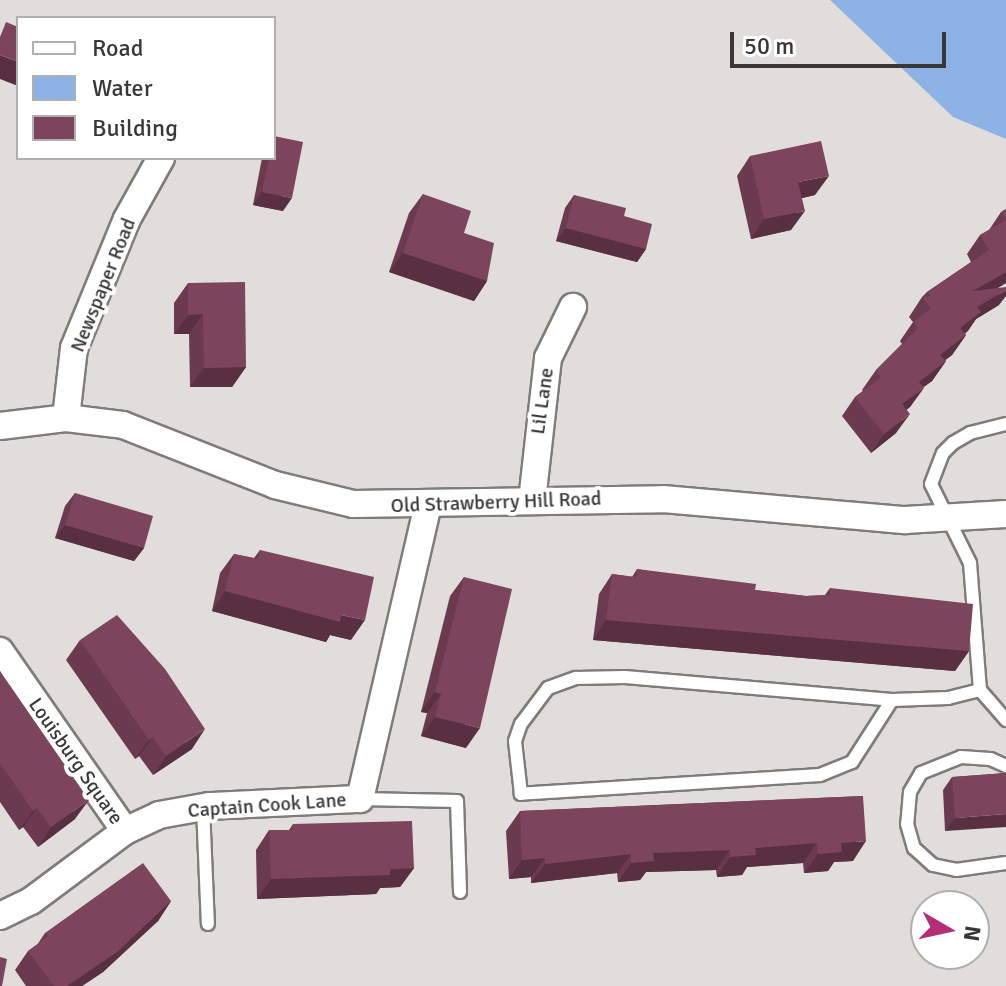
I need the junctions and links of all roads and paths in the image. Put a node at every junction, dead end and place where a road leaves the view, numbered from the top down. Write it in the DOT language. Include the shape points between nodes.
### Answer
graph roads {
  1 [pos="160,160"];
  2 [pos="573,307"];
  3 [pos="66,418"];
  4 [pos="1006,424"];
  5 [pos="0,426"];
  6 [pos="532,501"];
  7 [pos="428,505"];
  8 [pos="1006,514"];
  9 [pos="948,520"];
  10 [pos="0,651"];
  11 [pos="980,690"];
  12 [pos="892,700"];
  13 [pos="1006,720"];
  14 [pos="1006,766"];
  15 [pos="360,799"];
  16 [pos="203,807"];
  17 [pos="125,831"];
  18 [pos="1006,863"];
  19 [pos="460,892"];
  20 [pos="0,916"];
  21 [pos="208,924"];
  1 -- 3 [label="street, Newspaper Road" via="127,219 74,348"];
  2 -- 6 [label="street, Lil Lane" via="548,358"];
  3 -- 5 [label="street, Old Strawberry Hill Road"];
  3 -- 7 [label="street, Old Strawberry Hill Road" via="158,436 316,498 388,507"];
  4 -- 9 [label="lane" via="970,433 943,453 931,484"];
  6 -- 7 [label="street, Old Strawberry Hill Road"];
  6 -- 9 [label="street, Old Strawberry Hill Road" via="663,499 856,518"];
  7 -- 15 [label="street, Captain Cook Lane"];
  8 -- 9 [label="street, Old Strawberry Hill Road"];
  9 -- 11 [label="lane" via="970,563"];
  10 -- 17 [label="street, Louisburg Square"];
  11 -- 12 [label="lane" via="948,698"];
  11 -- 13 [label="lane"];
  12 -- 12 [label="lane" via="625,677 560,682 536,698 515,741 521,794 820,775 852,762"];
  14 -- 18 [label="lane" via="961,757 921,773 910,792 907,824 914,848 933,865 965,869"];
  15 -- 16 [label="street, Captain Cook Lane"];
  15 -- 19 [label="lane" via="457,801"];
  16 -- 17 [label="street, Captain Cook Lane" via="159,815"];
  16 -- 21 [label="lane"];
  17 -- 20 [label="street, Captain Cook Lane" via="31,901"];
}
